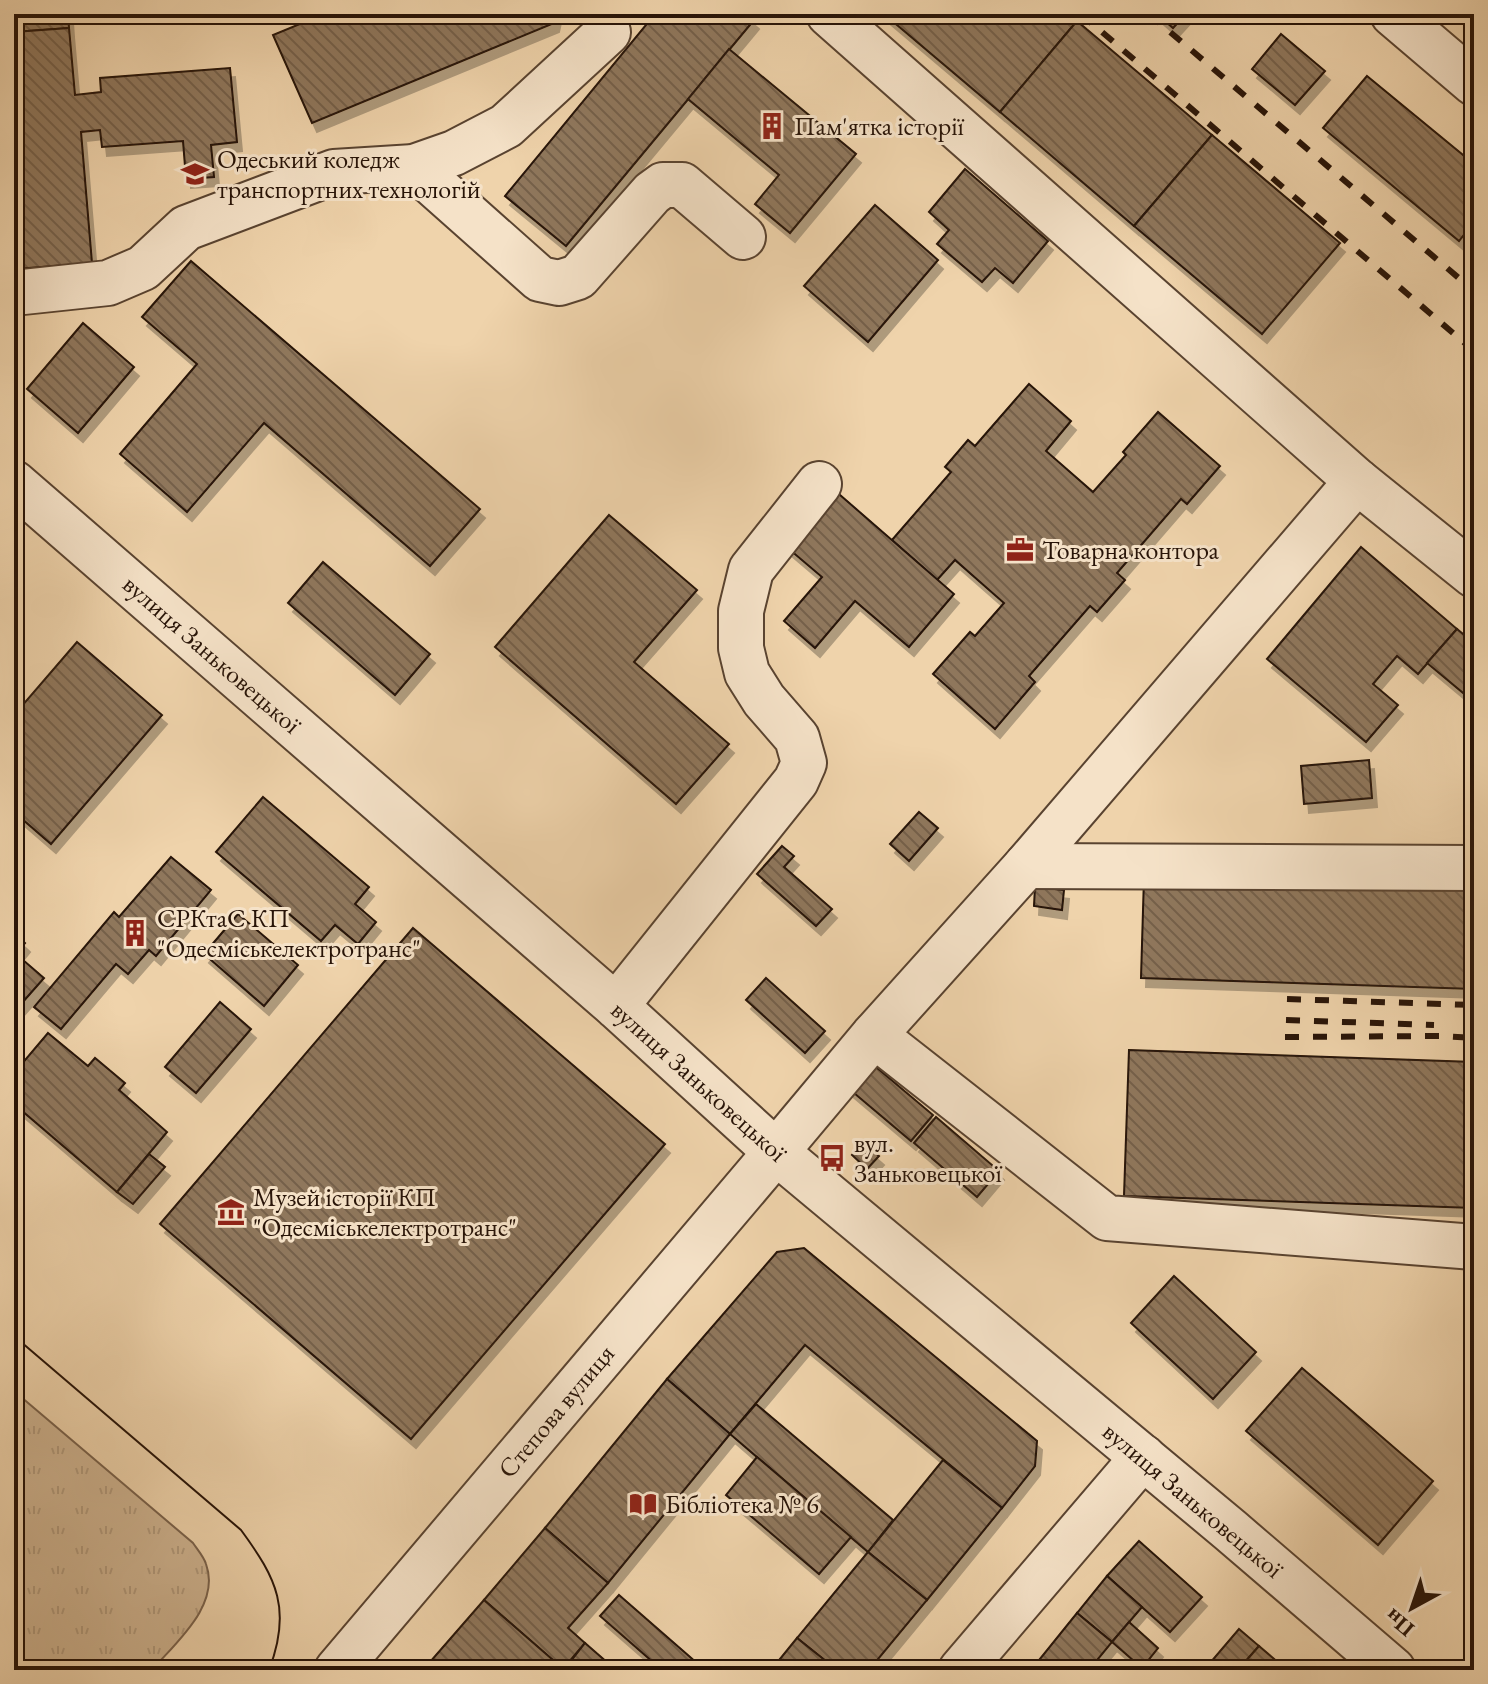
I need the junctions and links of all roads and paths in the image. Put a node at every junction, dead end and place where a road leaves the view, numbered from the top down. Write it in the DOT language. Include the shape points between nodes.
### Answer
graph roads {
  1 [pos="829,14"];
  2 [pos="1393,14"];
  3 [pos="608,32"];
  4 [pos="1474,83"];
  5 [pos="414,167"];
  6 [pos="743,237"];
  7 [pos="14,293"];
  8 [pos="1357,481"];
  9 [pos="14,483"];
  10 [pos="819,484"];
  11 [pos="1474,575"];
  12 [pos="1026,866"];
  13 [pos="1474,868"];
  14 [pos="616,1006"];
  15 [pos="874,1035"];
  16 [pos="776,1152"];
  17 [pos="1474,1247"];
  18 [pos="1143,1457"];
  19 [pos="337,1670"];
  20 [pos="961,1670"];
  21 [pos="1393,1670"];
  1 -- 8 [label="street"];
  2 -- 4 [label="street"];
  3 -- 5 [label="street" via="506,126"];
  5 -- 6 [label="street" via="540,279 559,283 578,277 663,185 682,185"];
  5 -- 7 [label="street" via="334,172 186,228 143,268 108,283"];
  8 -- 11 [label="street"];
  8 -- 12 [label="street, Степова вулиця"];
  9 -- 14 [label="street, вулиця Заньковецької"];
  10 -- 14 [label="street" via="751,570 741,611 747,673 797,738 804,763 796,781"];
  12 -- 13 [label="street"];
  12 -- 15 [label="street, Степова вулиця"];
  14 -- 16 [label="street, вулиця Заньковецької"];
  15 -- 16 [label="street, Степова вулиця"];
  15 -- 17 [label="street" via="1107,1218"];
  16 -- 18 [label="street, вулиця Заньковецької"];
  16 -- 19 [label="street, Степова вулиця"];
  18 -- 20 [label="street"];
  18 -- 21 [label="street, вулиця Заньковецької"];
}
